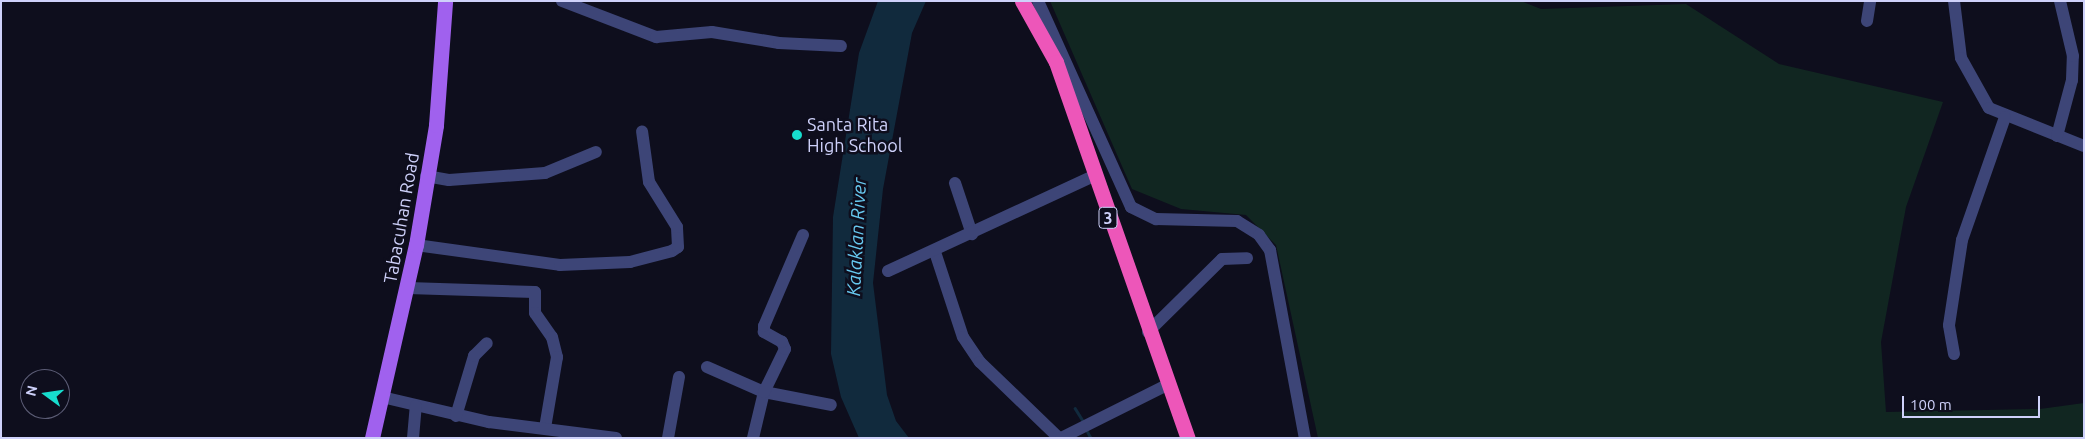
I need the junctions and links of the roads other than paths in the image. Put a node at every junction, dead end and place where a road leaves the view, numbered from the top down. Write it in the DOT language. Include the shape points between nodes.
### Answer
graph roads {
  1 [pos="445,1"];
  2 [pos="562,1"];
  3 [pos="1022,1"];
  4 [pos="1038,1"];
  5 [pos="1870,1"];
  6 [pos="1954,1"];
  7 [pos="2060,1"];
  8 [pos="1867,21"];
  9 [pos="841,46"];
  10 [pos="2005,117"];
  11 [pos="642,131"];
  12 [pos="2057,136"];
  13 [pos="2084,146"];
  14 [pos="596,152"];
  15 [pos="426,176"];
  16 [pos="1094,176"];
  17 [pos="956,183"];
  18 [pos="972,234"];
  19 [pos="803,235"];
  20 [pos="416,245"];
  21 [pos="935,252"];
  22 [pos="1247,258"];
  23 [pos="888,270"];
  24 [pos="408,288"];
  25 [pos="1148,332"];
  26 [pos="487,343"];
  27 [pos="1954,354"];
  28 [pos="707,367"];
  29 [pos="679,377"];
  30 [pos="1169,384"];
  31 [pos="764,392"];
  32 [pos="382,397"];
  33 [pos="831,405"];
  34 [pos="416,406"];
  35 [pos="456,416"];
  36 [pos="545,428"];
  37 [pos="372,438"];
  38 [pos="413,438"];
  39 [pos="616,438"];
  40 [pos="668,438"];
  41 [pos="753,438"];
  42 [pos="1060,438"];
  43 [pos="1188,438"];
  44 [pos="1305,438"];
  1 -- 15 [label="main road, Tabacuhan Road" via="436,125"];
  2 -- 9 [label="street" via="656,37 724,33 779,43"];
  3 -- 16 [label="highway, 3" via="1056,62"];
  4 -- 44 [label="street" via="1131,207 1156,219 1237,221 1259,235 1270,250"];
  5 -- 8 [label="street"];
  6 -- 10 [label="street" via="1967,74 1989,108"];
  7 -- 12 [label="street" via="2073,56 2072,80"];
  10 -- 12 [label="street"];
  10 -- 27 [label="street" via="1962,240 1949,325"];
  11 -- 20 [label="street" via="649,182 677,227 678,247 672,251 630,262 560,265"];
  12 -- 13 [label="street"];
  14 -- 15 [label="street" via="545,173 449,180"];
  15 -- 20 [label="main road, Tabacuhan Road"];
  16 -- 18 [label="street"];
  16 -- 25 [label="highway, 3"];
  17 -- 18 [label="street"];
  18 -- 21 [label="street"];
  19 -- 31 [label="street" via="764,326 764,332 782,342 785,349"];
  20 -- 24 [label="main road, Tabacuhan Road"];
  21 -- 23 [label="street"];
  21 -- 42 [label="street" via="963,337 980,362"];
  22 -- 25 [label="street" via="1222,259"];
  24 -- 32 [label="main road, Tabacuhan Road"];
  24 -- 36 [label="street" via="535,292 535,312 552,337 557,356"];
  25 -- 30 [label="highway, 3"];
  26 -- 35 [label="street" via="474,356"];
  28 -- 31 [label="street"];
  29 -- 40 [label="street"];
  30 -- 42 [label="street"];
  30 -- 43 [label="highway, 3"];
  31 -- 33 [label="street"];
  31 -- 41 [label="street"];
  32 -- 34 [label="street"];
  32 -- 37 [label="main road, Tabacuhan Road"];
  34 -- 35 [label="street"];
  34 -- 38 [label="street"];
  35 -- 36 [label="street"];
  36 -- 39 [label="street"];
}
